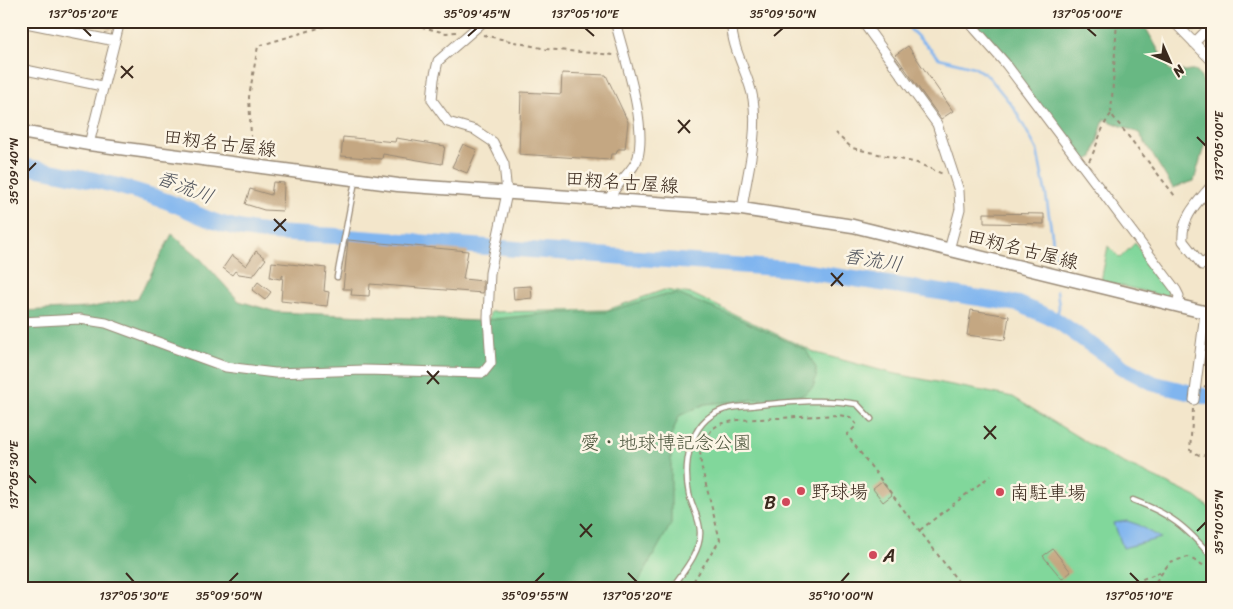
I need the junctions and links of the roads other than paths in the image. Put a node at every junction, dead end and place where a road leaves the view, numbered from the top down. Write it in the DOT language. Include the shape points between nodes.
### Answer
graph roads {
  1 [pos="120,21"];
  2 [pos="484,21"];
  3 [pos="615,21"];
  4 [pos="732,21"];
  5 [pos="862,21"];
  6 [pos="968,21"];
  7 [pos="1173,21"];
  8 [pos="21,22"];
  9 [pos="1212,25"];
  10 [pos="115,41"];
  11 [pos="1194,43"];
  12 [pos="1212,60"];
  13 [pos="21,69"];
  14 [pos="102,86"];
  15 [pos="21,132"];
  16 [pos="89,144"];
  17 [pos="355,179"];
  18 [pos="1212,185"];
  19 [pos="507,193"];
  20 [pos="609,201"];
  21 [pos="742,208"];
  22 [pos="949,250"];
  23 [pos="1212,256"];
  24 [pos="337,277"];
  25 [pos="1177,306"];
  26 [pos="1208,314"];
  27 [pos="21,322"];
  28 [pos="1194,400"];
  29 [pos="871,420"];
  30 [pos="1132,500"];
  31 [pos="1212,557"];
  32 [pos="672,588"];
  1 -- 10 [label="street"];
  2 -- 19 [label="street" via="438,61 432,100 448,122 475,130 493,142 504,164"];
  3 -- 20 [label="street" via="640,127 638,158 611,191"];
  4 -- 21 [label="street" via="739,57 753,97 755,124"];
  5 -- 22 [label="street" via="937,124 959,191 960,208"];
  6 -- 25 [label="street" via="1006,64 1176,290"];
  7 -- 11 [label="street"];
  8 -- 10 [label="street"];
  9 -- 11 [label="street"];
  10 -- 14 [label="street"];
  11 -- 12 [label="street"];
  13 -- 14 [label="street"];
  14 -- 16 [label="street"];
  15 -- 16 [label="main road, 田籾名古屋線"];
  16 -- 17 [label="main road, 田籾名古屋線"];
  17 -- 19 [label="main road, 田籾名古屋線"];
  17 -- 24 [label="lane"];
  18 -- 23 [label="street" via="1187,216 1183,236 1183,241 1202,265"];
  19 -- 20 [label="main road, 田籾名古屋線"];
  19 -- 27 [label="street" via="490,273 491,363 483,373 364,370 275,373 226,366 106,323 80,319"];
  20 -- 21 [label="main road, 田籾名古屋線"];
  21 -- 22 [label="main road, 田籾名古屋線" via="854,226"];
  22 -- 25 [label="main road, 田籾名古屋線"];
  25 -- 26 [label="main road, 田籾名古屋線"];
  26 -- 28 [label="street"];
  29 -- 32 [label="lane" via="857,404 801,401 733,408 708,418 690,442 688,492 699,523 698,547"];
  30 -- 31 [label="lane" via="1180,523"];
}
